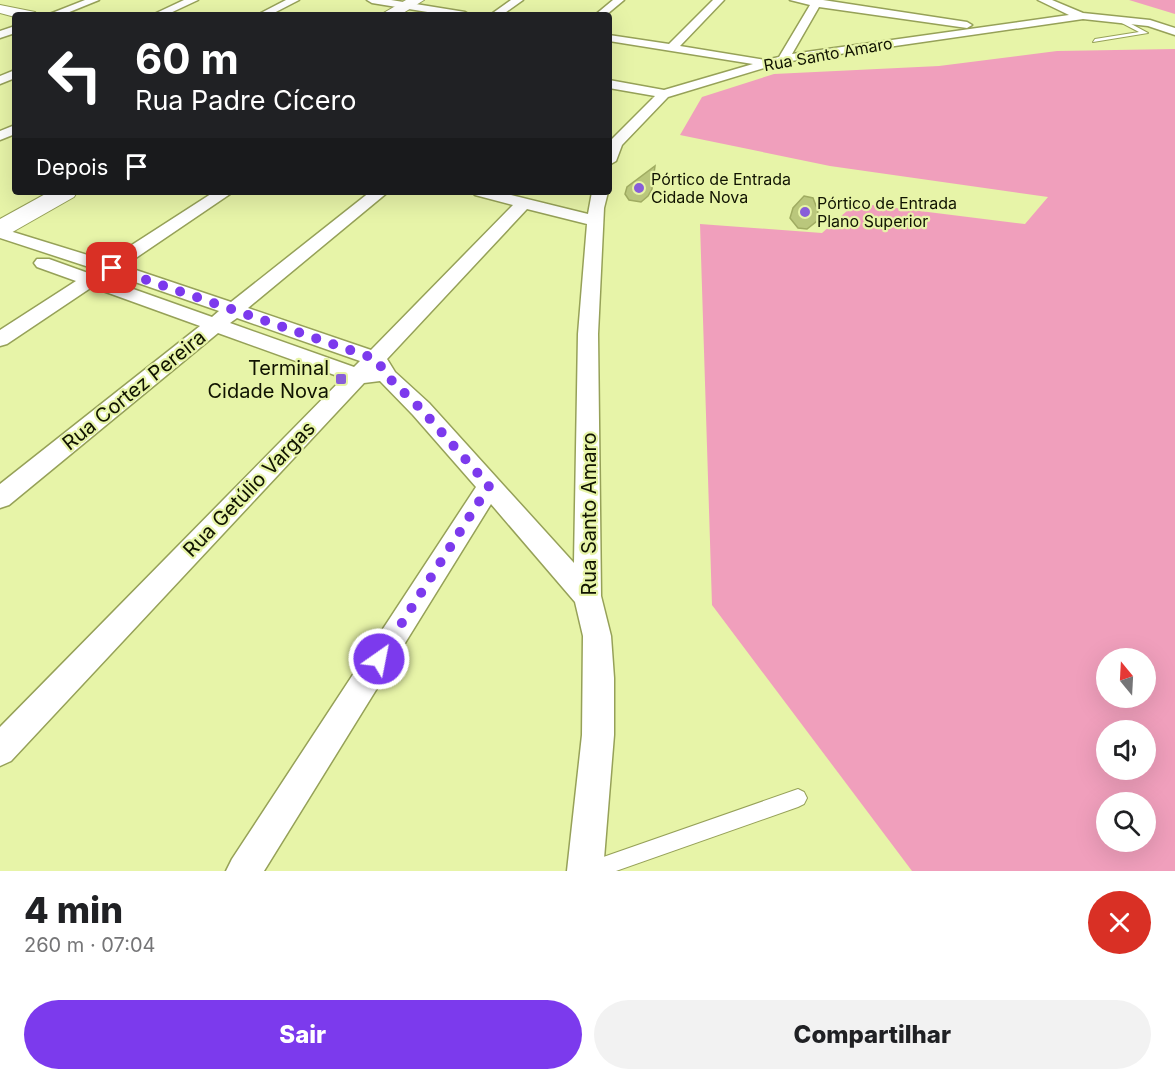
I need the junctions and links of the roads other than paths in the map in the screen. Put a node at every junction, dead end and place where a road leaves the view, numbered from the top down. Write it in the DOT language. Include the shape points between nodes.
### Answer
graph roads {
  1 [pos="94,0"];
  2 [pos="193,0"];
  3 [pos="294,0"];
  4 [pos="372,0"];
  5 [pos="518,0"];
  6 [pos="619,0"];
  7 [pos="719,0"];
  8 [pos="795,0"];
  9 [pos="1043,0"];
  10 [pos="817,1"];
  11 [pos="399,5"];
  12 [pos="0,9"];
  13 [pos="15,12"];
  14 [pos="60,12"];
  15 [pos="164,12"];
  16 [pos="268,12"];
  17 [pos="377,12"];
  18 [pos="445,12"];
  19 [pos="500,12"];
  20 [pos="604,12"];
  21 [pos="1083,16"];
  22 [pos="1120,20"];
  23 [pos="990,28"];
  24 [pos="1175,32"];
  25 [pos="612,38"];
  26 [pos="1095,41"];
  27 [pos="672,48"];
  28 [pos="783,59"];
  29 [pos="769,63"];
  30 [pos="612,85"];
  31 [pos="664,94"];
  32 [pos="614,140"];
  33 [pos="23,195"];
  34 [pos="61,195"];
  35 [pos="221,195"];
  36 [pos="376,195"];
  37 [pos="492,195"];
  38 [pos="600,195"];
  39 [pos="524,203"];
  40 [pos="0,207"];
  41 [pos="596,221"];
  42 [pos="0,231"];
  43 [pos="0,249"];
  44 [pos="112,268"];
  45 [pos="94,279"];
  46 [pos="235,310"];
  47 [pos="217,325"];
  48 [pos="0,339"];
  49 [pos="374,370"];
  50 [pos="489,486"];
  51 [pos="0,498"];
  52 [pos="587,596"];
  53 [pos="0,750"];
  54 [pos="798,798"];
  55 [pos="244,871"];
  56 [pos="587,871"];
  1 -- 14 [label="street"];
  2 -- 15 [label="street"];
  3 -- 16 [label="street"];
  4 -- 11 [label="street"];
  5 -- 19 [label="street"];
  6 -- 20 [label="street"];
  7 -- 27 [label="street"];
  8 -- 10 [label="street"];
  9 -- 21 [label="street"];
  10 -- 23 [label="street" via="913,12"];
  10 -- 28 [label="street"];
  11 -- 17 [label="main road"];
  11 -- 18 [label="street"];
  12 -- 13 [label="main road"];
  21 -- 22 [label="street"];
  21 -- 23 [label="street, Rua Santo Amaro"];
  22 -- 24 [label="street" via="1150,23"];
  22 -- 26 [label="lane" via="1145,33"];
  23 -- 28 [label="street, Rua Santo Amaro"];
  25 -- 27 [label="street"];
  27 -- 29 [label="street"];
  28 -- 29 [label="street, Rua Santo Amaro"];
  29 -- 31 [label="street, Rua Santo Amaro"];
  30 -- 31 [label="street"];
  31 -- 32 [label="street, Rua Santo Amaro"];
  33 -- 40 [label="main road"];
  34 -- 42 [label="main road"];
  35 -- 44 [label="street"];
  36 -- 46 [label="street, Rua Cortez Pereira"];
  37 -- 39 [label="street"];
  38 -- 41 [label="street, Rua Santo Amaro"];
  39 -- 41 [label="street"];
  39 -- 49 [label="street, Rua Getúlio Vargas"];
  41 -- 52 [label="street, Rua Santo Amaro" via="588,334"];
  42 -- 44 [label="street"];
  43 -- 45 [label="street"];
  44 -- 45 [label="street"];
  44 -- 46 [label="street"];
  45 -- 47 [label="street"];
  45 -- 48 [label="street"];
  46 -- 47 [label="street, Rua Cortez Pereira"];
  46 -- 49 [label="street"];
  47 -- 49 [label="street"];
  47 -- 51 [label="street, Rua Cortez Pereira"];
  49 -- 50 [label="street" via="421,409"];
  49 -- 53 [label="street, Rua Getúlio Vargas"];
  50 -- 52 [label="street"];
  50 -- 55 [label="street"];
  52 -- 56 [label="street, Rua Santo Amaro" via="597,636 599,678"];
  54 -- 56 [label="lane"];
}
